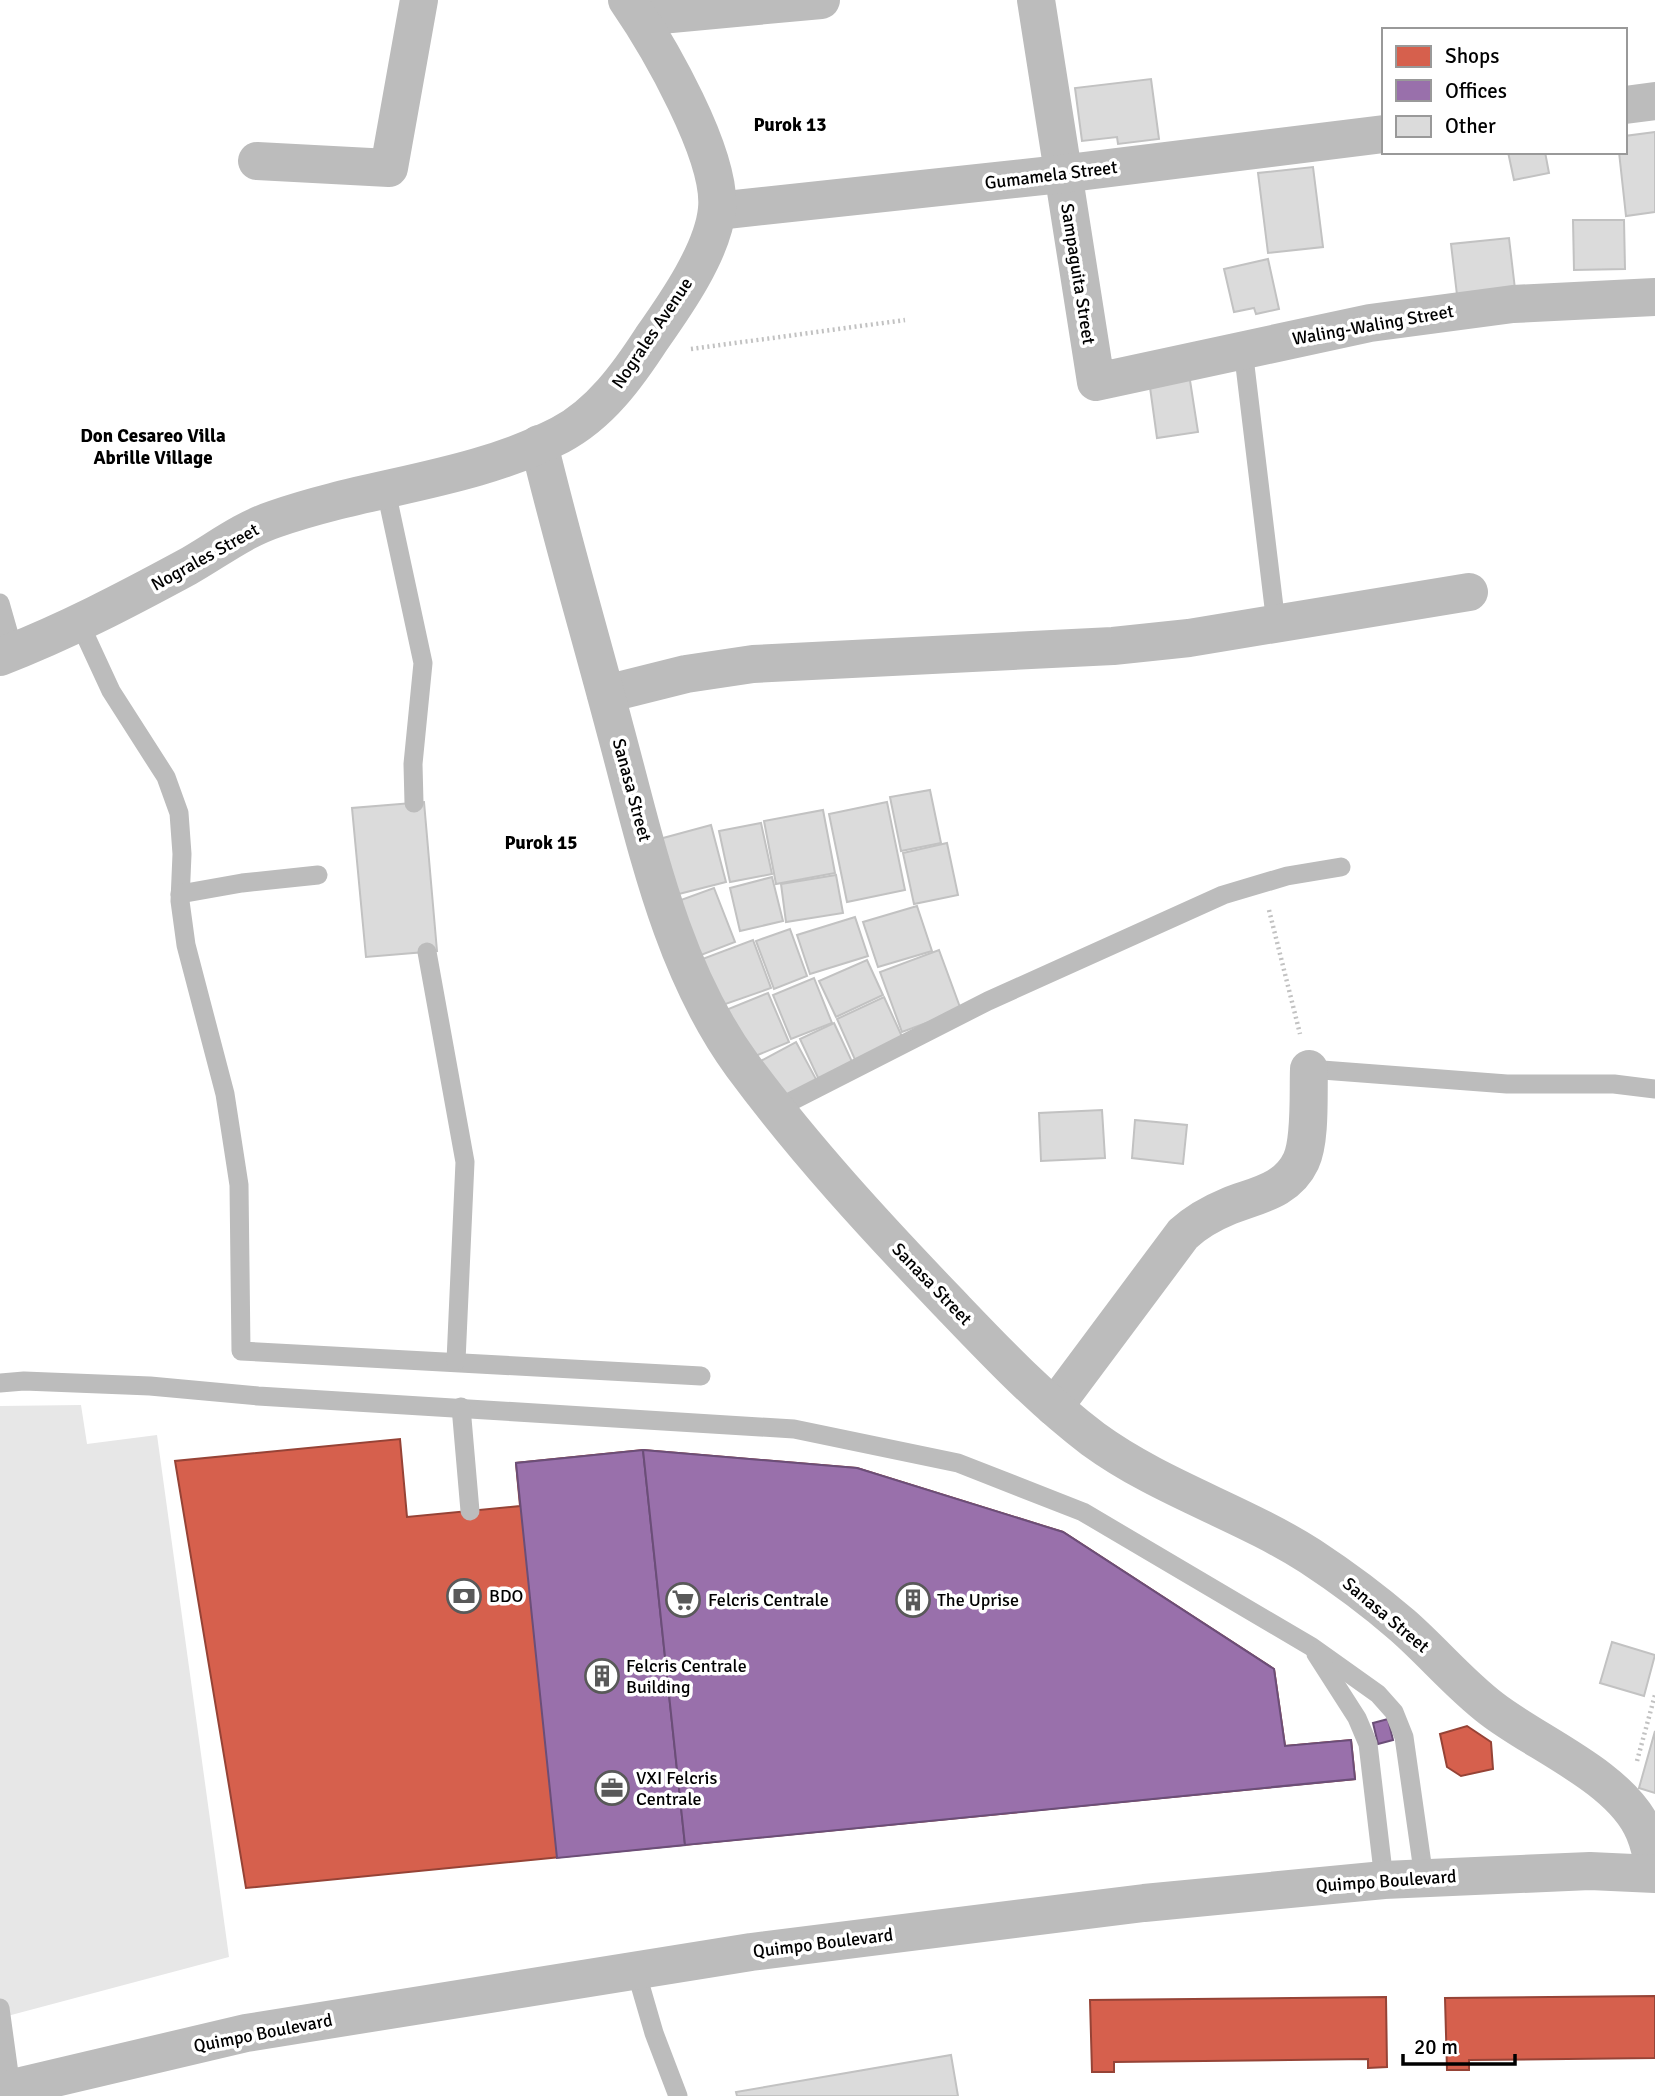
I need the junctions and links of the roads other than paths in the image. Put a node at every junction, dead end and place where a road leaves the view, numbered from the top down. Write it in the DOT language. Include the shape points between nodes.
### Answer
graph roads {
  1 [pos="419,0"];
  2 [pos="821,0"];
  3 [pos="1036,0"];
  4 [pos="633,9"];
  5 [pos="1655,101"];
  6 [pos="1627,105"];
  7 [pos="1382,134"];
  8 [pos="257,161"];
  9 [pos="1061,174"];
  10 [pos="717,211"];
  11 [pos="1655,297"];
  12 [pos="1243,349"];
  13 [pos="1096,382"];
  14 [pos="539,444"];
  15 [pos="386,491"];
  16 [pos="1469,592"];
  17 [pos="0,603"];
  18 [pos="80,624"];
  19 [pos="1276,624"];
  20 [pos="7,655"];
  21 [pos="606,694"];
  22 [pos="414,803"];
  23 [pos="1341,867"];
  24 [pos="318,875"];
  25 [pos="180,894"];
  26 [pos="427,952"];
  27 [pos="1309,1069"];
  28 [pos="1655,1089"];
  29 [pos="776,1109"];
  30 [pos="456,1361"];
  31 [pos="701,1376"];
  32 [pos="0,1383"];
  33 [pos="461,1407"];
  34 [pos="1054,1407"];
  35 [pos="470,1511"];
  36 [pos="1312,1647"];
  37 [pos="1655,1872"];
  38 [pos="1424,1878"];
  39 [pos="1384,1880"];
  40 [pos="636,1971"];
  41 [pos="0,2008"];
  42 [pos="6,2090"];
  43 [pos="678,2096"];
  1 -- 8 [label="street" via="389,169"];
  2 -- 4 [label="street"];
  3 -- 9 [label="street, Sampaguita Street"];
  4 -- 10 [label="street, Nograles Avenue" via="710,160"];
  5 -- 6 [label="street"];
  7 -- 9 [label="street, Gumamela Street"];
  9 -- 10 [label="street, Gumamela Street"];
  9 -- 13 [label="street, Sampaguita Street"];
  10 -- 14 [label="street, Nograles Avenue" via="702,256 640,357 583,420"];
  11 -- 12 [label="street, Waling-Waling Street" via="1445,312"];
  12 -- 13 [label="street, Waling-Waling Street"];
  12 -- 19 [label="lane"];
  14 -- 15 [label="street, Nograles Street" via="499,461"];
  14 -- 21 [label="street, Sanasa Street"];
  15 -- 18 [label="street, Nograles Street" via="319,506 240,533"];
  15 -- 22 [label="lane" via="423,663 412,764"];
  16 -- 19 [label="street"];
  17 -- 20 [label="lane"];
  18 -- 20 [label="street, Nograles Street"];
  18 -- 25 [label="lane" via="117,702 166,778 179,813"];
  19 -- 21 [label="street" via="1113,646 753,664 686,674"];
  21 -- 29 [label="street, Sanasa Street" via="662,900 687,965 738,1060"];
  23 -- 29 [label="lane" via="1262,882 1223,895 988,1001"];
  24 -- 25 [label="lane"];
  25 -- 30 [label="lane" via="187,945 225,1094 239,1185 241,1352"];
  26 -- 30 [label="lane" via="465,1162"];
  27 -- 28 [label="lane" via="1507,1084 1614,1084"];
  27 -- 34 [label="street" via="1302,1159 1291,1177 1269,1193 1198,1220 1183,1234"];
  29 -- 34 [label="street, Sanasa Street" via="906,1258"];
  30 -- 31 [label="lane"];
  32 -- 33 [label="lane" via="150,1386"];
  33 -- 35 [label="lane"];
  33 -- 36 [label="lane" via="794,1429 958,1463 1083,1512"];
  34 -- 37 [label="street, Sanasa Street" via="1129,1463 1297,1548 1364,1594 1491,1709 1598,1780 1626,1804 1647,1839"];
  36 -- 38 [label="lane" via="1353,1673 1394,1712 1404,1737"];
  36 -- 39 [label="lane" via="1368,1744"];
  37 -- 38 [label="street, Quimpo Boulevard"];
  38 -- 39 [label="street, Quimpo Boulevard"];
  39 -- 40 [label="street, Quimpo Boulevard" via="1144,1903 751,1952"];
  40 -- 42 [label="street, Quimpo Boulevard" via="246,2033"];
  40 -- 43 [label="lane"];
  41 -- 42 [label="lane"];
}
